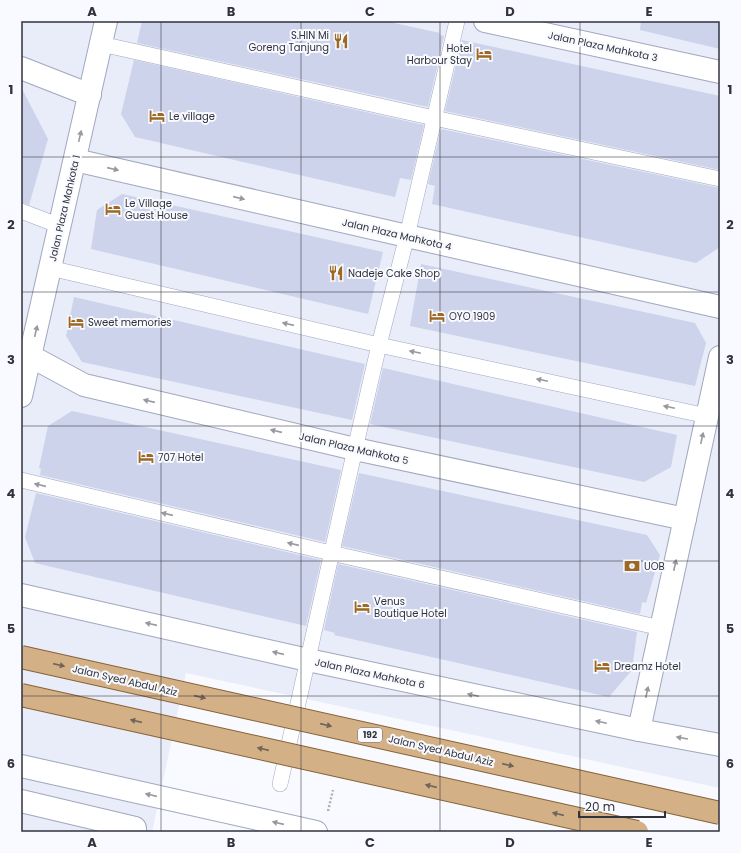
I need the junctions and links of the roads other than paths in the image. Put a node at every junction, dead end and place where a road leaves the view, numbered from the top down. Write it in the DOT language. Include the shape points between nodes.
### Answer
graph roads {
  1 [pos="106,21"];
  2 [pos="458,21"];
  3 [pos="485,21"];
  4 [pos="101,44"];
  5 [pos="21,68"];
  6 [pos="720,72"];
  7 [pos="90,95"];
  8 [pos="434,118"];
  9 [pos="75,160"];
  10 [pos="720,179"];
  11 [pos="21,211"];
  12 [pos="60,226"];
  13 [pos="407,236"];
  14 [pos="50,268"];
  15 [pos="720,307"];
  16 [pos="379,345"];
  17 [pos="25,353"];
  18 [pos="720,357"];
  19 [pos="21,396"];
  20 [pos="707,416"];
  21 [pos="355,449"];
  22 [pos="21,480"];
  23 [pos="685,519"];
  24 [pos="331,553"];
  25 [pos="21,595"];
  26 [pos="661,628"];
  27 [pos="21,657"];
  28 [pos="308,660"];
  29 [pos="21,695"];
  30 [pos="639,730"];
  31 [pos="720,745"];
  32 [pos="21,766"];
  33 [pos="280,784"];
  34 [pos="21,801"];
  35 [pos="720,813"];
  36 [pos="135,830"];
  37 [pos="316,832"];
  38 [pos="637,832"];
  1 -- 4 [label="street, Jalan Plaza Mahkota 1"];
  2 -- 8 [label="lane"];
  3 -- 6 [label="street, Jalan Plaza Mahkota 3"];
  4 -- 7 [label="street, Jalan Plaza Mahkota 1"];
  4 -- 8 [label="lane"];
  5 -- 7 [label="street"];
  9 -- 7 [label="street, Jalan Plaza Mahkota 1, one-way"];
  8 -- 10 [label="lane"];
  8 -- 13 [label="lane"];
  9 -- 12 [label="street, Jalan Plaza Mahkota 1"];
  9 -- 13 [label="street, Jalan Plaza Mahkota 4, one-way"];
  11 -- 12 [label="lane"];
  12 -- 14 [label="street, Jalan Plaza Mahkota 1"];
  13 -- 15 [label="street, Jalan Plaza Mahkota 4"];
  13 -- 16 [label="lane"];
  16 -- 14 [label="lane, one-way"];
  17 -- 14 [label="street, Jalan Plaza Mahkota 1, one-way"];
  20 -- 16 [label="lane, one-way"];
  16 -- 21 [label="lane"];
  17 -- 19 [label="street, Jalan Plaza Mahkota 1"];
  21 -- 17 [label="street, Jalan Plaza Mahkota 5, one-way" via="84,385"];
  18 -- 20 [label="street"];
  23 -- 20 [label="street, one-way"];
  21 -- 23 [label="street, Jalan Plaza Mahkota 5"];
  21 -- 24 [label="lane"];
  24 -- 22 [label="lane, one-way"];
  26 -- 23 [label="street, one-way"];
  24 -- 26 [label="lane"];
  24 -- 28 [label="lane"];
  28 -- 25 [label="street, Jalan Plaza Mahkota 6, one-way"];
  30 -- 26 [label="street, one-way"];
  27 -- 35 [label="main road, Jalan Syed Abdul Aziz / 192, one-way, bridge"];
  30 -- 28 [label="street, Jalan Plaza Mahkota 6, one-way"];
  28 -- 33 [label="lane"];
  38 -- 29 [label="main road, one-way, bridge"];
  31 -- 30 [label="street, Jalan Plaza Mahkota 6, one-way"];
  37 -- 32 [label="street, one-way"];
  34 -- 36 [label="street"];
}
